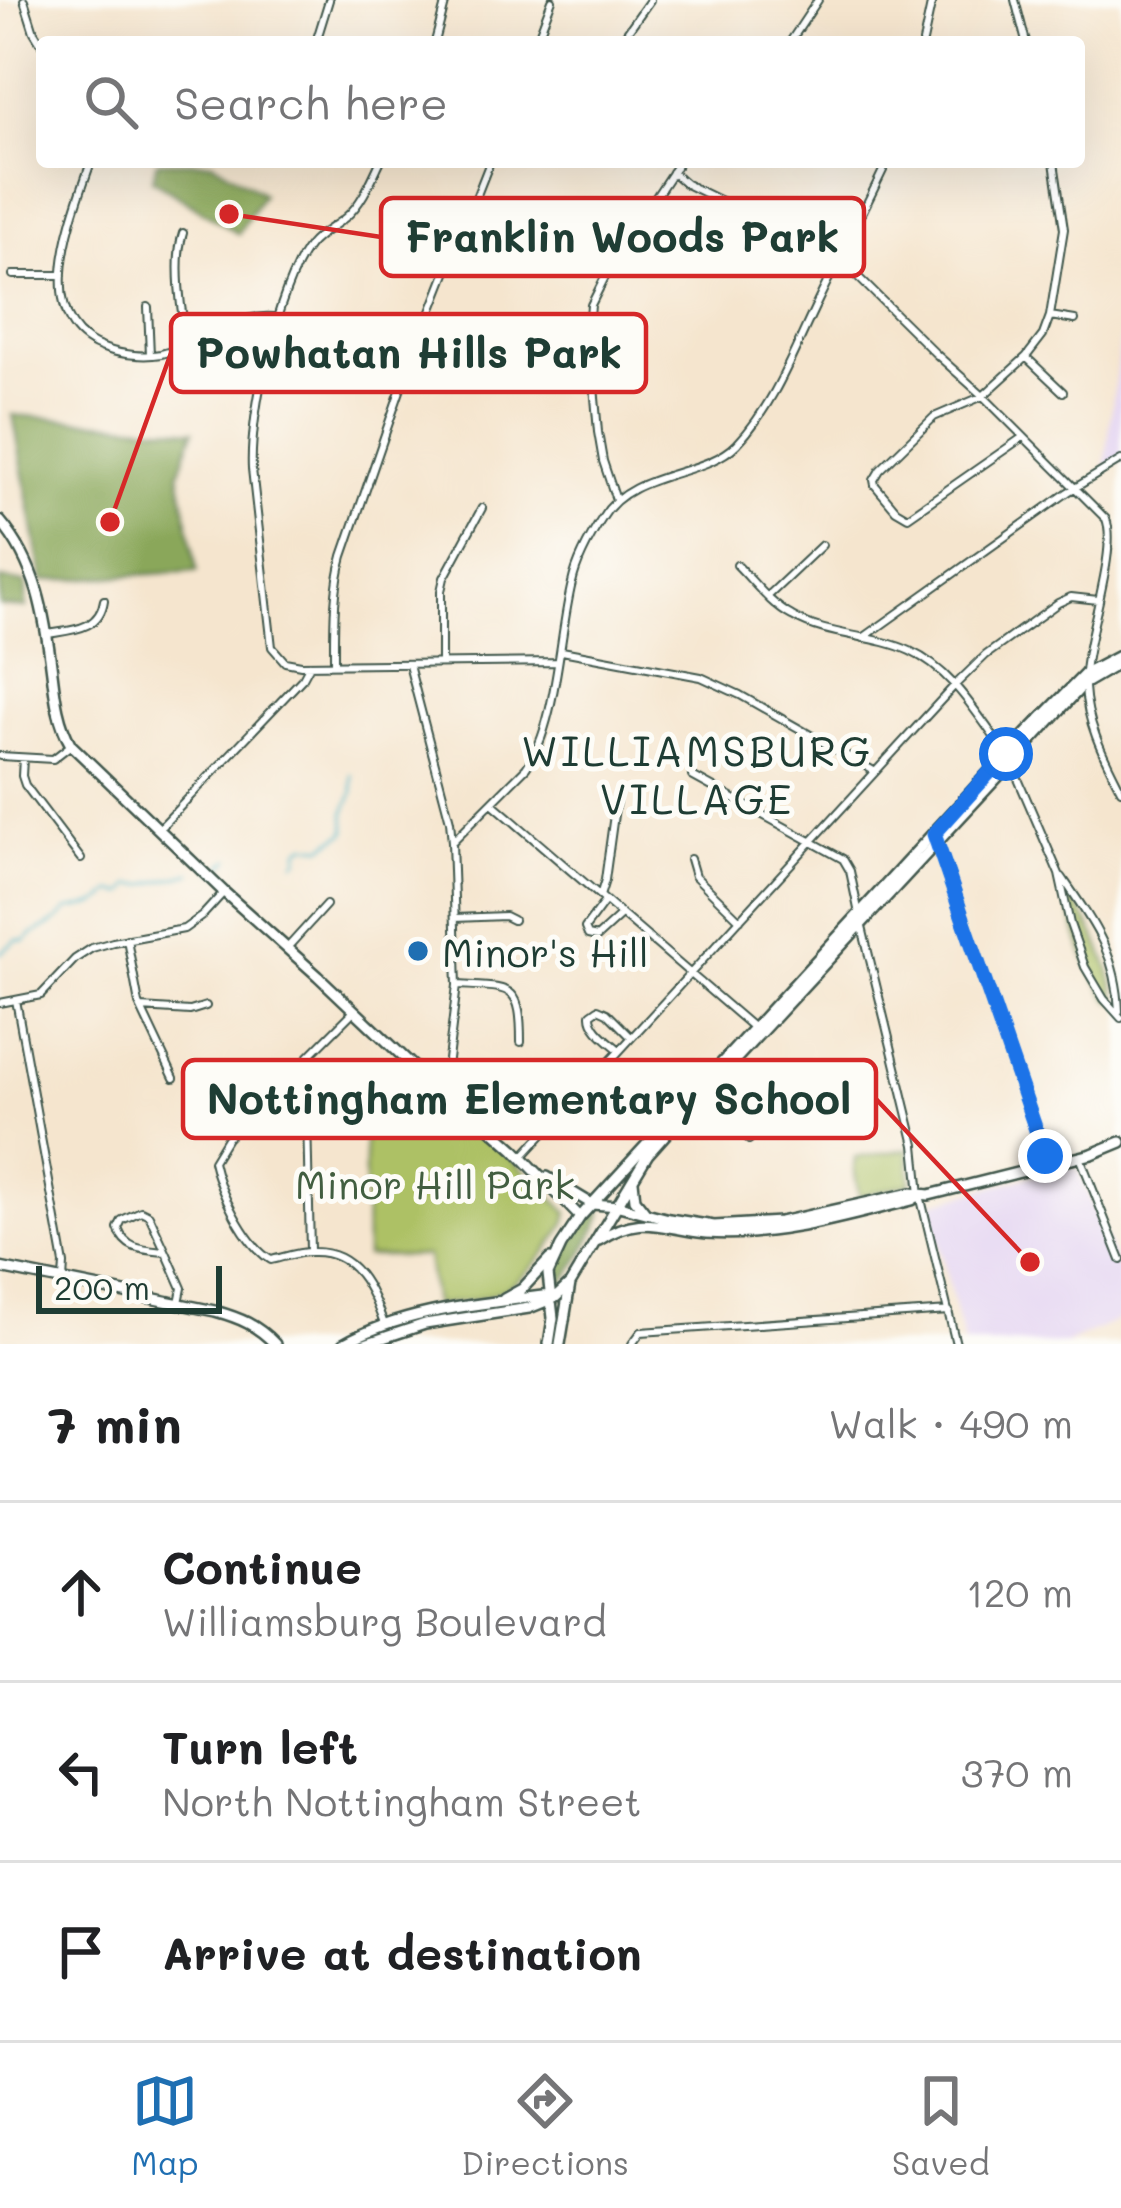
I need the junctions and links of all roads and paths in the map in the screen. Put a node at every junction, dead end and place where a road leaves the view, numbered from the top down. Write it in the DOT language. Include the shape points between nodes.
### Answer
graph roads {
  1 [pos="23,0"];
  2 [pos="329,0"];
  3 [pos="446,0"];
  4 [pos="552,0"];
  5 [pos="650,0"];
  6 [pos="818,0"];
  7 [pos="932,0"];
  8 [pos="1015,0"];
  9 [pos="36,36"];
  10 [pos="318,36"];
  11 [pos="437,36"];
  12 [pos="538,36"];
  13 [pos="624,36"];
  14 [pos="794,36"];
  15 [pos="924,36"];
  16 [pos="1024,36"];
  17 [pos="89,168"];
  18 [pos="377,168"];
  19 [pos="488,168"];
  20 [pos="675,168"];
  21 [pos="884,168"];
  22 [pos="1055,168"];
  23 [pos="672,172"];
  24 [pos="183,232"];
  25 [pos="839,261"];
  26 [pos="13,275"];
  27 [pos="62,275"];
  28 [pos="148,307"];
  29 [pos="1050,316"];
  30 [pos="277,318"];
  31 [pos="1075,320"];
  32 [pos="189,343"];
  33 [pos="150,355"];
  34 [pos="1026,357"];
  35 [pos="402,385"];
  36 [pos="1063,392"];
  37 [pos="982,396"];
  38 [pos="1023,437"];
  39 [pos="1121,460"];
  40 [pos="1075,487"];
  41 [pos="616,500"];
  42 [pos="482,508"];
  43 [pos="0,521"];
  44 [pos="822,545"];
  45 [pos="1106,558"];
  46 [pos="1121,560"];
  47 [pos="737,565"];
  48 [pos="769,596"];
  49 [pos="104,600"];
  50 [pos="1097,600"];
  51 [pos="46,634"];
  52 [pos="863,638"];
  53 [pos="560,651"];
  54 [pos="1121,658"];
  55 [pos="559,662"];
  56 [pos="334,664"];
  57 [pos="441,664"];
  58 [pos="310,665"];
  59 [pos="409,665"];
  60 [pos="1085,678"];
  61 [pos="955,685"];
  62 [pos="71,745"];
  63 [pos="0,756"];
  64 [pos="23,758"];
  65 [pos="1008,758"];
  66 [pos="1117,758"];
  67 [pos="1108,763"];
  68 [pos="874,771"];
  69 [pos="692,776"];
  70 [pos="1121,790"];
  71 [pos="616,800"];
  72 [pos="492,802"];
  73 [pos="159,830"];
  74 [pos="936,837"];
  75 [pos="452,842"];
  76 [pos="811,842"];
  77 [pos="81,859"];
  78 [pos="690,859"];
  79 [pos="1059,874"];
  80 [pos="224,892"];
  81 [pos="603,899"];
  82 [pos="326,905"];
  83 [pos="621,915"];
  84 [pos="455,918"];
  85 [pos="860,918"];
  86 [pos="513,920"];
  87 [pos="740,920"];
  88 [pos="127,939"];
  89 [pos="287,948"];
  90 [pos="691,973"];
  91 [pos="457,985"];
  92 [pos="16,1000"];
  93 [pos="0,1003"];
  94 [pos="206,1006"];
  95 [pos="141,1008"];
  96 [pos="353,1011"];
  97 [pos="1120,1016"];
  98 [pos="756,1030"];
  99 [pos="630,1036"];
  100 [pos="521,1042"];
  101 [pos="618,1049"];
  102 [pos="721,1069"];
  103 [pos="174,1078"];
  104 [pos="279,1086"];
  105 [pos="435,1087"];
  106 [pos="1121,1139"];
  107 [pos="749,1140"];
  108 [pos="522,1156"];
  109 [pos="1079,1156"];
  110 [pos="1048,1166"];
  111 [pos="538,1172"];
  112 [pos="633,1180"];
  113 [pos="920,1196"];
  114 [pos="596,1205"];
  115 [pos="619,1206"];
  116 [pos="580,1217"];
  117 [pos="650,1220"];
  118 [pos="603,1230"];
  119 [pos="596,1242"];
  120 [pos="561,1246"];
  121 [pos="166,1252"];
  122 [pos="310,1252"];
  123 [pos="1121,1259"];
  124 [pos="0,1268"];
  125 [pos="63,1280"];
  126 [pos="570,1284"];
  127 [pos="552,1297"];
  128 [pos="179,1303"];
  129 [pos="497,1303"];
  130 [pos="529,1308"];
  131 [pos="949,1311"];
  132 [pos="386,1330"];
  133 [pos="558,1335"];
  134 [pos="274,1344"];
  135 [pos="343,1344"];
  136 [pos="365,1344"];
  137 [pos="550,1344"];
  138 [pos="632,1344"];
  139 [pos="956,1344"];
  1 -- 9 [label="street"];
  2 -- 10 [label="street"];
  3 -- 11 [label="street"];
  4 -- 12 [label="street"];
  5 -- 13 [label="street"];
  6 -- 14 [label="street"];
  7 -- 15 [label="street"];
  8 -- 16 [label="street"];
  17 -- 27 [label="street"];
  18 -- 30 [label="street" via="353,211 304,253"];
  19 -- 35 [label="street"];
  20 -- 23 [label="street"];
  21 -- 25 [label="street"];
  22 -- 29 [label="street" via="1064,229"];
  23 -- 25 [label="street"];
  23 -- 41 [label="street" via="591,305 598,432"];
  24 -- 32 [label="street"];
  25 -- 37 [label="street"];
  25 -- 41 [label="street" via="786,372 737,444"];
  26 -- 27 [label="street"];
  27 -- 33 [label="street" via="67,312 80,334 110,351"];
  28 -- 33 [label="street"];
  29 -- 31 [label="street"];
  29 -- 34 [label="street"];
  30 -- 32 [label="street" via="235,321"];
  30 -- 35 [label="street" via="322,334"];
  30 -- 58 [label="street" via="254,417 252,470 270,641 285,662"];
  32 -- 33 [label="street"];
  34 -- 36 [label="street"];
  34 -- 37 [label="street"];
  35 -- 56 [label="street" via="339,568"];
  37 -- 38 [label="street"];
  37 -- 38 [label="street" via="934,417 880,470 874,480 886,500 908,517"];
  38 -- 40 [label="street"];
  39 -- 40 [label="street"];
  40 -- 45 [label="street" via="1106,519"];
  40 -- 52 [label="street"];
  41 -- 53 [label="street" via="575,570"];
  42 -- 57 [label="street" via="444,578"];
  43 -- 51 [label="main road" via="32,571"];
  44 -- 48 [label="street"];
  45 -- 46 [label="street"];
  45 -- 50 [label="street"];
  47 -- 48 [label="street"];
  48 -- 52 [label="street" via="790,616"];
  49 -- 51 [label="street" via="91,624"];
  50 -- 60 [label="street"];
  50 -- 61 [label="street" via="1058,603"];
  51 -- 62 [label="main road"];
  52 -- 61 [label="street" via="911,651"];
  53 -- 55 [label="street"];
  53 -- 68 [label="street" via="701,677"];
  54 -- 60 [label="main road"];
  55 -- 57 [label="street"];
  55 -- 72 [label="street" via="538,744"];
  56 -- 58 [label="street"];
  56 -- 59 [label="street"];
  57 -- 59 [label="street"];
  58 -- 73 [label="street"];
  59 -- 75 [label="street"];
  60 -- 65 [label="main road"];
  60 -- 67 [label="street"];
  61 -- 65 [label="street"];
  61 -- 68 [label="street"];
  62 -- 64 [label="street" via="53,759"];
  62 -- 73 [label="main road"];
  63 -- 64 [label="street"];
  64 -- 77 [label="street" via="25,785"];
  65 -- 74 [label="main road"];
  65 -- 79 [label="street"];
  66 -- 67 [label="street"];
  67 -- 70 [label="street"];
  68 -- 76 [label="street"];
  69 -- 76 [label="street"];
  71 -- 81 [label="street"];
  72 -- 75 [label="street"];
  72 -- 81 [label="street"];
  73 -- 80 [label="main road"];
  74 -- 85 [label="main road"];
  74 -- 110 [label="street"];
  75 -- 84 [label="street"];
  76 -- 85 [label="street" via="843,859"];
  76 -- 87 [label="street"];
  78 -- 87 [label="street" via="695,876"];
  79 -- 97 [label="street" via="1084,968"];
  79 -- 97 [label="street" via="1110,957"];
  80 -- 88 [label="street" via="189,927"];
  80 -- 89 [label="main road"];
  81 -- 83 [label="street"];
  81 -- 83 [label="street" via="588,934 598,937"];
  82 -- 89 [label="street"];
  83 -- 90 [label="street"];
  84 -- 86 [label="street"];
  84 -- 91 [label="street"];
  85 -- 98 [label="main road"];
  85 -- 113 [label="street" via="915,1144"];
  87 -- 90 [label="street"];
  88 -- 92 [label="street" via="83,953 46,993"];
  88 -- 95 [label="street"];
  89 -- 96 [label="main road"];
  90 -- 98 [label="street"];
  90 -- 99 [label="street"];
  91 -- 100 [label="street" via="517,998"];
  91 -- 105 [label="street" via="447,1068"];
  92 -- 93 [label="street"];
  92 -- 125 [label="street"];
  94 -- 95 [label="street"];
  95 -- 103 [label="street"];
  96 -- 104 [label="street"];
  96 -- 105 [label="main road"];
  98 -- 102 [label="main road"];
  99 -- 101 [label="street"];
  99 -- 101 [label="street" via="607,1013 590,1014"];
  101 -- 108 [label="street"];
  102 -- 107 [label="street"];
  102 -- 112 [label="main road"];
  102 -- 114 [label="main road"];
  104 -- 122 [label="street" via="307,1116"];
  104 -- 122 [label="street" via="213,1161 258,1252 271,1260"];
  105 -- 108 [label="main road"];
  106 -- 109 [label="main road"];
  108 -- 111 [label="main road"];
  109 -- 110 [label="main road"];
  109 -- 123 [label="street"];
  110 -- 113 [label="main road"];
  111 -- 114 [label="main road"];
  111 -- 116 [label="main road"];
  112 -- 115 [label="main road"];
  112 -- 117 [label="main road" via="637,1205"];
  113 -- 117 [label="main road" via="758,1225"];
  113 -- 131 [label="street"];
  114 -- 115 [label="main road"];
  114 -- 116 [label="main road"];
  114 -- 118 [label="main road"];
  115 -- 117 [label="main road"];
  115 -- 118 [label="main road"];
  116 -- 120 [label="main road"];
  117 -- 119 [label="main road"];
  118 -- 119 [label="main road"];
  119 -- 126 [label="main road"];
  120 -- 127 [label="main road" via="548,1274"];
  120 -- 129 [label="main road" via="522,1289"];
  121 -- 121 [label="street" via="149,1215 122,1220 128,1245"];
  121 -- 128 [label="street" via="182,1288"];
  122 -- 132 [label="street" via="357,1270"];
  124 -- 125 [label="main road"];
  125 -- 128 [label="main road"];
  126 -- 127 [label="main road"];
  126 -- 133 [label="main road"];
  127 -- 129 [label="main road"];
  127 -- 130 [label="main road"];
  127 -- 133 [label="main road" via="560,1308"];
  128 -- 134 [label="main road" via="239,1318"];
  129 -- 132 [label="main road" via="425,1313"];
  130 -- 132 [label="main road"];
  130 -- 133 [label="main road" via="544,1312"];
  131 -- 138 [label="street" via="641,1332"];
  131 -- 139 [label="street"];
  132 -- 135 [label="main road"];
  132 -- 136 [label="main road"];
  133 -- 137 [label="main road"];
}
